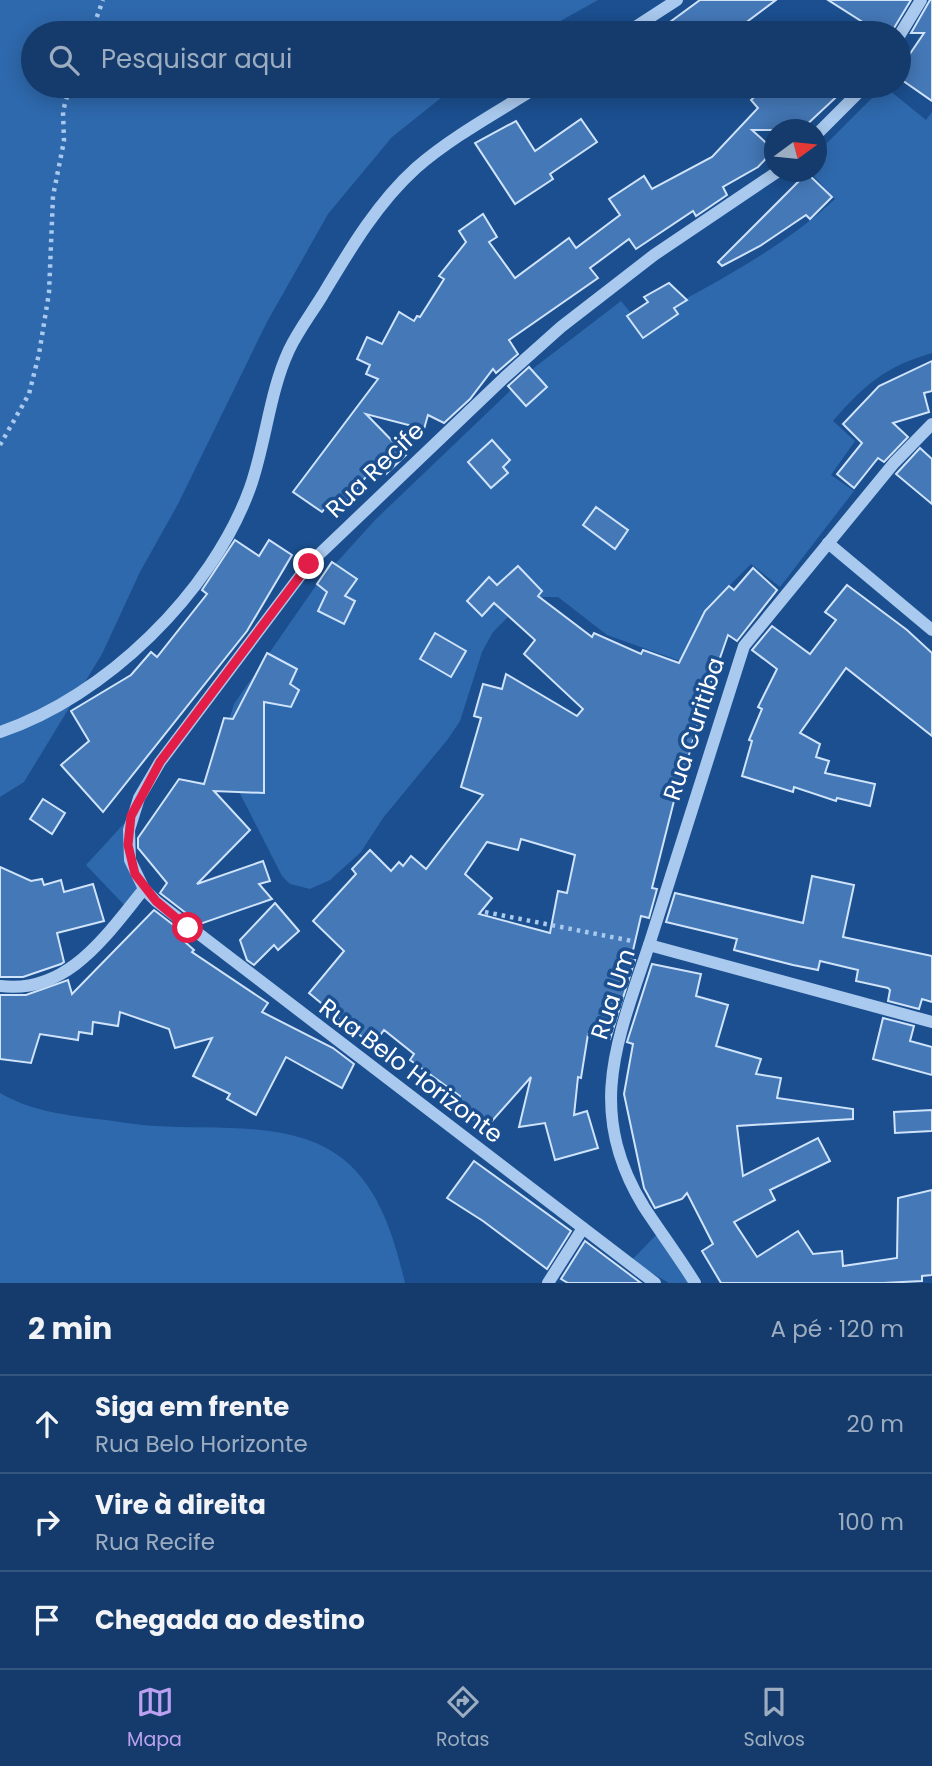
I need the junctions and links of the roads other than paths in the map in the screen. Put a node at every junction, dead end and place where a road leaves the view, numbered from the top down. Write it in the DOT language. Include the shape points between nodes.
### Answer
graph roads {
  1 [pos="677,0"];
  2 [pos="921,0"];
  3 [pos="645,21"];
  4 [pos="908,21"];
  5 [pos="519,98"];
  6 [pos="853,98"];
  7 [pos="827,125"];
  8 [pos="764,181"];
  9 [pos="932,425"];
  10 [pos="828,543"];
  11 [pos="932,630"];
  12 [pos="0,732"];
  13 [pos="144,889"];
  14 [pos="649,945"];
  15 [pos="0,986"];
  16 [pos="932,1022"];
  17 [pos="583,1228"];
  18 [pos="548,1283"];
  19 [pos="655,1283"];
  20 [pos="695,1283"];
  1 -- 3 [label="street"];
  2 -- 4 [label="street"];
  5 -- 12 [label="street" via="418,167 383,203 288,351 242,508 218,551 170,615 77,697 41,718"];
  6 -- 7 [label="street"];
  8 -- 13 [label="street, Rua Recife" via="654,255 561,327 309,564 160,762 139,798 131,816 128,845"];
  9 -- 10 [label="street, Rua Curitiba" via="906,448"];
  10 -- 11 [label="street"];
  10 -- 14 [label="street, Rua Curitiba" via="738,658"];
  13 -- 15 [label="street" via="108,936 82,960 37,982"];
  13 -- 17 [label="street, Rua Belo Horizonte" via="188,928"];
  14 -- 16 [label="street, Rua Um"];
  14 -- 20 [label="street, Rua Um" via="612,1070 612,1126 634,1187"];
  17 -- 18 [label="street"];
  17 -- 19 [label="street, Rua Belo Horizonte"];
}
